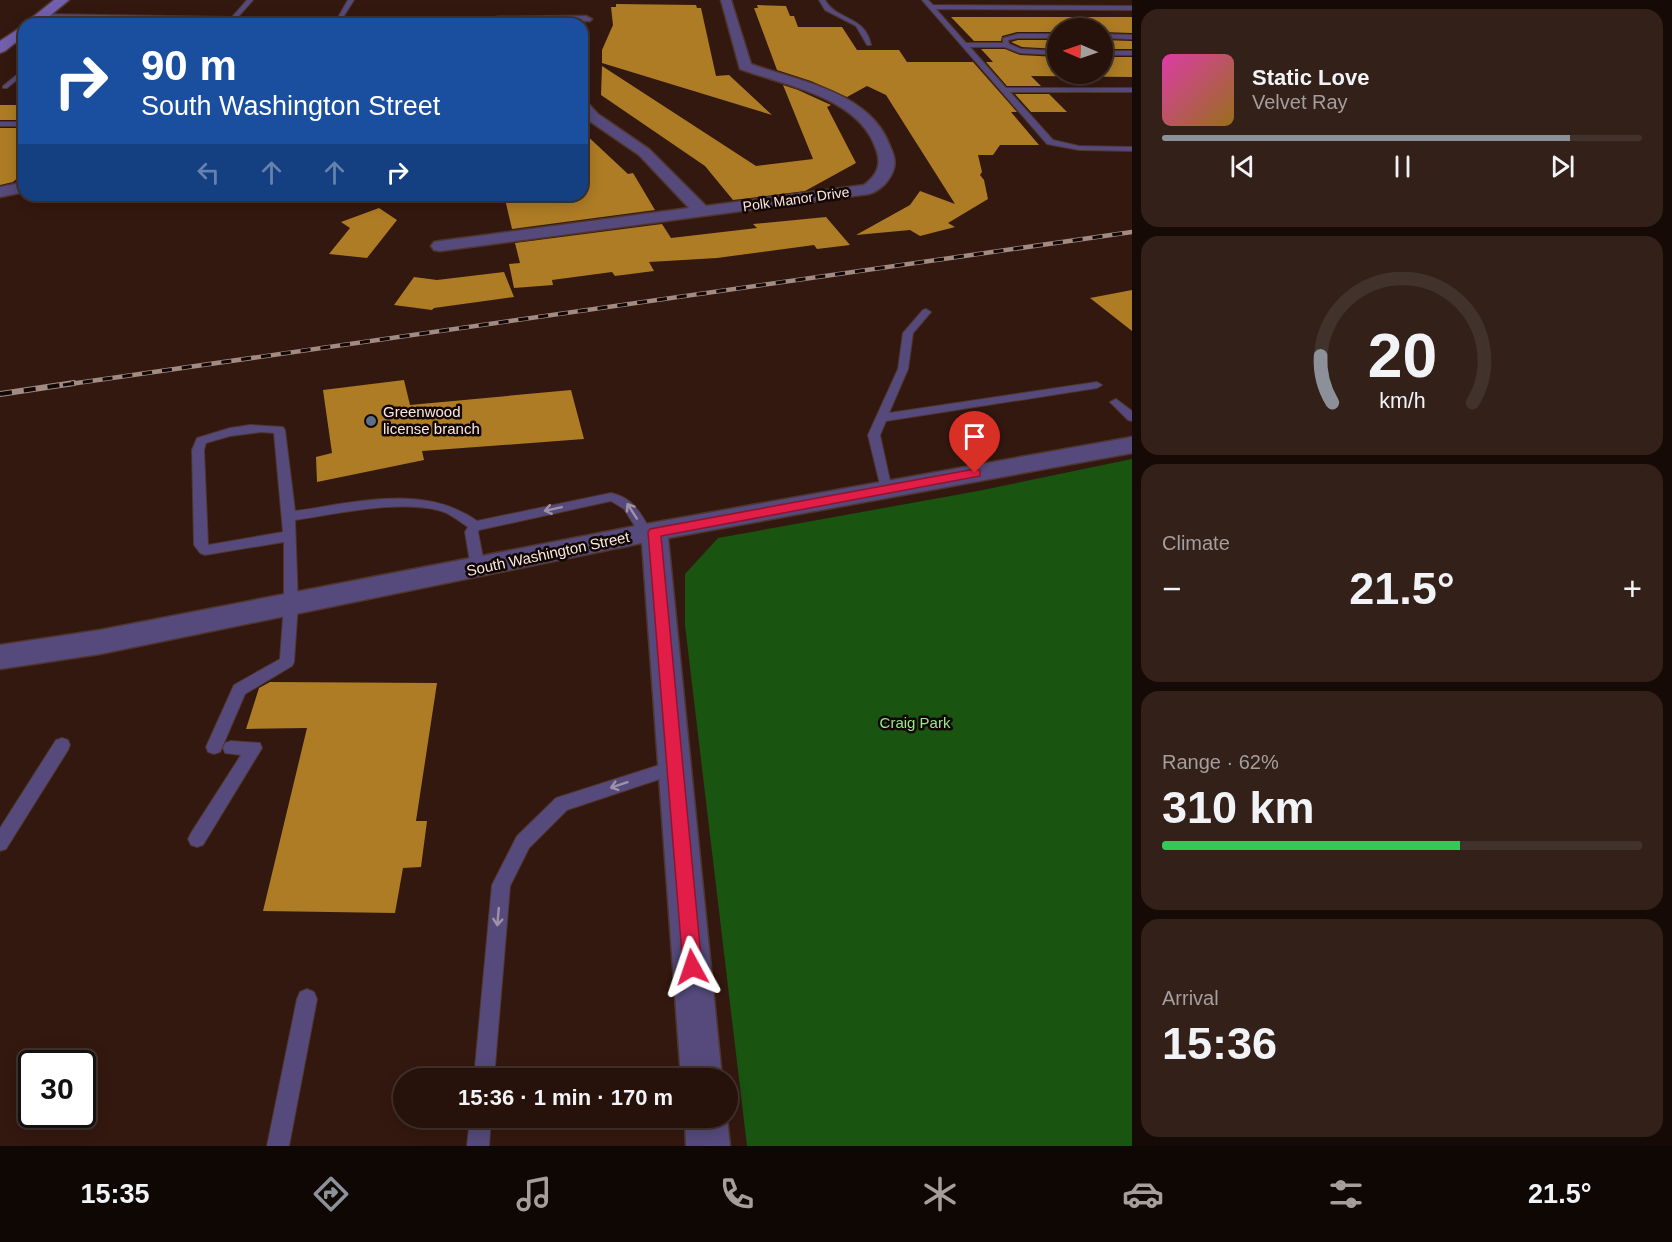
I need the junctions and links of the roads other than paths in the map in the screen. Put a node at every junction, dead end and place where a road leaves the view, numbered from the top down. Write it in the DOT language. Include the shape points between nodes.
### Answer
graph roads {
  1 [pos="62,0"];
  2 [pos="249,0"];
  3 [pos="351,0"];
  4 [pos="726,0"];
  5 [pos="822,0"];
  6 [pos="925,0"];
  7 [pos="932,7"];
  8 [pos="1132,8"];
  9 [pos="39,18"];
  10 [pos="234,18"];
  11 [pos="340,18"];
  12 [pos="18,34"];
  13 [pos="1047,36"];
  14 [pos="1113,36"];
  15 [pos="1132,37"];
  16 [pos="869,44"];
  17 [pos="965,45"];
  18 [pos="1006,45"];
  19 [pos="0,48"];
  20 [pos="1047,52"];
  21 [pos="1113,53"];
  22 [pos="1132,53"];
  23 [pos="18,75"];
  24 [pos="2,87"];
  25 [pos="14,87"];
  26 [pos="1004,90"];
  27 [pos="1132,90"];
  28 [pos="588,119"];
  29 [pos="0,124"];
  30 [pos="18,124"];
  31 [pos="1132,148"];
  32 [pos="18,189"];
  33 [pos="1,193"];
  34 [pos="703,212"];
  35 [pos="440,246"];
  36 [pos="926,312"];
  37 [pos="1097,385"];
  38 [pos="1116,402"];
  39 [pos="1132,417"];
  40 [pos="882,418"];
  41 [pos="1132,445"];
  42 [pos="886,490"];
  43 [pos="288,516"];
  44 [pos="476,526"];
  45 [pos="650,533"];
  46 [pos="289,536"];
  47 [pos="478,568"];
  48 [pos="291,605"];
  49 [pos="0,657"];
  50 [pos="62,745"];
  51 [pos="675,766"];
  52 [pos="197,839"];
  53 [pos="0,843"];
  54 [pos="307,999"];
  55 [pos="485,1068"];
  56 [pos="701,1068"];
  57 [pos="480,1128"];
  58 [pos="707,1128"];
  59 [pos="278,1146"];
  60 [pos="478,1146"];
  61 [pos="708,1146"];
  1 -- 9 [label="main road"];
  2 -- 10 [label="lane"];
  3 -- 11 [label="lane"];
  4 -- 34 [label="street, Polk Manor Drive" via="745,66 850,106 867,120 884,144 888,165 882,179 869,189"];
  5 -- 16 [label="lane" via="827,9 858,25"];
  6 -- 7 [label="lane"];
  7 -- 8 [label="lane"];
  7 -- 17 [label="lane"];
  12 -- 19 [label="main road"];
  13 -- 18 [label="lane" via="1018,36 1005,39"];
  14 -- 15 [label="lane"];
  17 -- 18 [label="lane"];
  17 -- 26 [label="lane"];
  18 -- 20 [label="lane" via="1020,51"];
  21 -- 22 [label="lane"];
  23 -- 24 [label="lane"];
  24 -- 25 [label="lane"];
  26 -- 27 [label="lane"];
  26 -- 31 [label="lane" via="1050,142 1079,148"];
  28 -- 34 [label="street" via="644,152"];
  29 -- 30 [label="lane"];
  32 -- 33 [label="street"];
  34 -- 35 [label="street, Polk Manor Drive"];
  36 -- 40 [label="lane" via="908,333 903,369"];
  37 -- 40 [label="lane"];
  38 -- 39 [label="lane"];
  40 -- 42 [label="lane" via="874,435"];
  41 -- 42 [label="street, South Washington Street"];
  42 -- 45 [label="street, South Washington Street"];
  43 -- 44 [label="lane" via="420,503 448,509"];
  43 -- 46 [label="lane"];
  43 -- 46 [label="lane" via="279,430 268,427 215,435 201,441 201,545 205,550"];
  45 -- 44 [label="lane, one-way" via="627,503 611,497"];
  44 -- 47 [label="lane" via="471,532"];
  45 -- 47 [label="street, South Washington Street"];
  45 -- 51 [label="street"];
  46 -- 48 [label="lane"];
  47 -- 48 [label="street, South Washington Street"];
  48 -- 49 [label="street, South Washington Street"];
  48 -- 52 [label="lane" via="287,662 239,690 223,748 254,748"];
  50 -- 53 [label="lane"];
  51 -- 55 [label="lane, one-way" via="562,804 524,842 501,885"];
  51 -- 56 [label="street"];
  54 -- 59 [label="lane"];
  57 -- 60 [label="lane"];
  58 -- 61 [label="street"];
}
